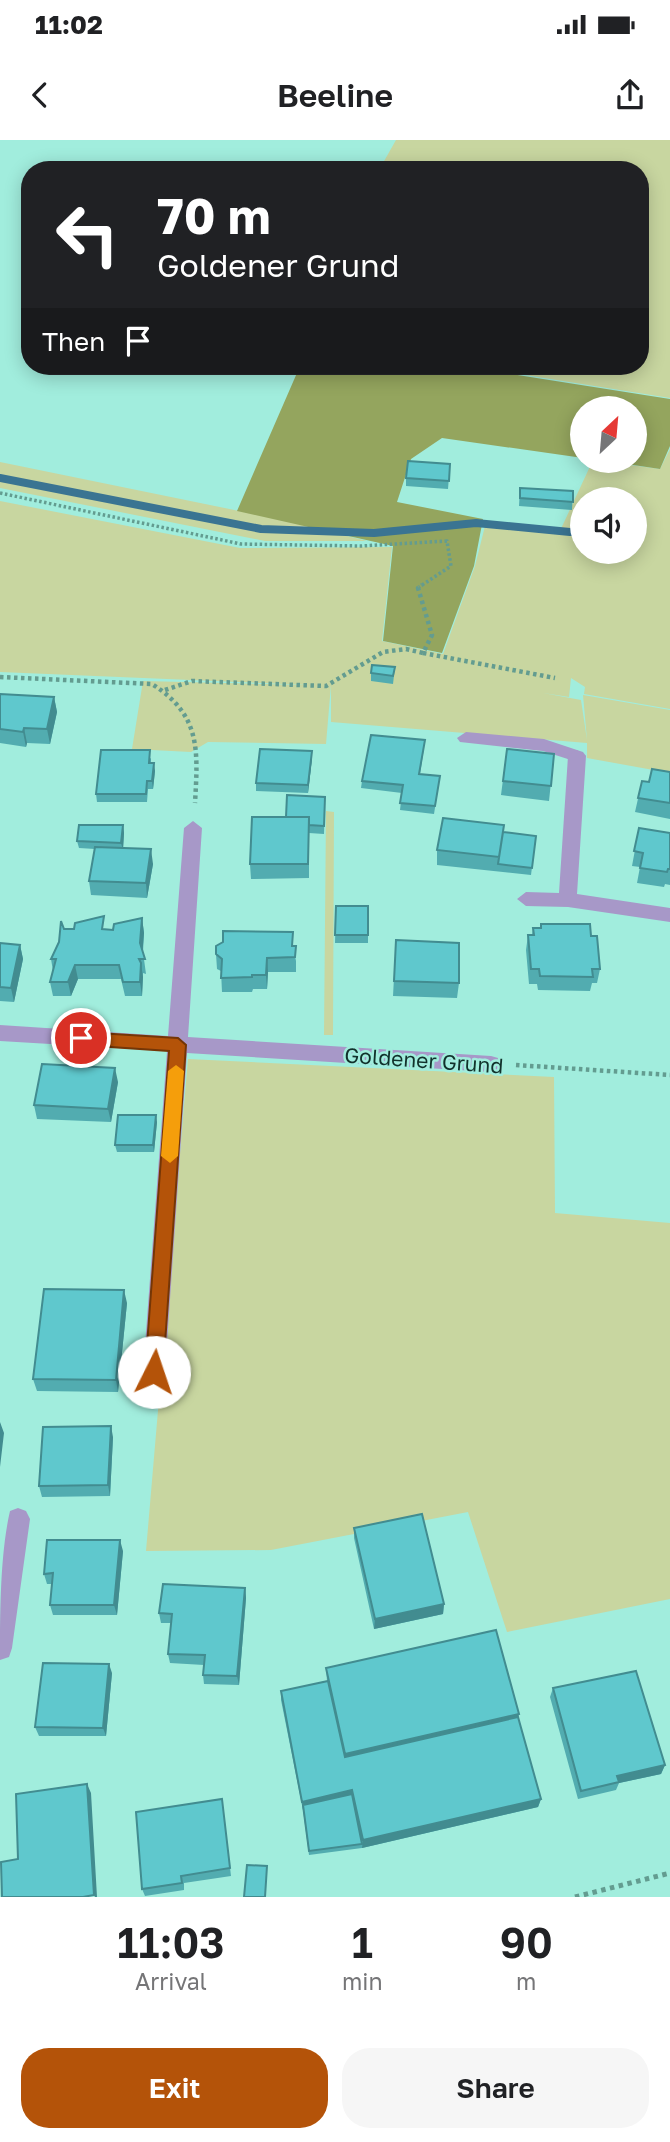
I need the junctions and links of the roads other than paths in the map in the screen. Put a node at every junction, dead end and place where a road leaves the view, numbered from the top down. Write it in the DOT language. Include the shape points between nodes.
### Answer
graph roads {
  1 [pos="466,738"];
  2 [pos="193,828"];
  3 [pos="526,899"];
  4 [pos="568,900"];
  5 [pos="670,915"];
  6 [pos="0,1033"];
  7 [pos="178,1045"];
  8 [pos="491,1064"];
  9 [pos="154,1372"];
  10 [pos="18,1519"];
  11 [pos="0,1648"];
  1 -- 4 [label="street" via="544,745 578,756"];
  2 -- 7 [label="street"];
  3 -- 4 [label="street"];
  4 -- 5 [label="street"];
  6 -- 7 [label="street, Goldener Grund"];
  7 -- 8 [label="street, Goldener Grund"];
  7 -- 9 [label="street"];
  10 -- 11 [label="street"];
}
